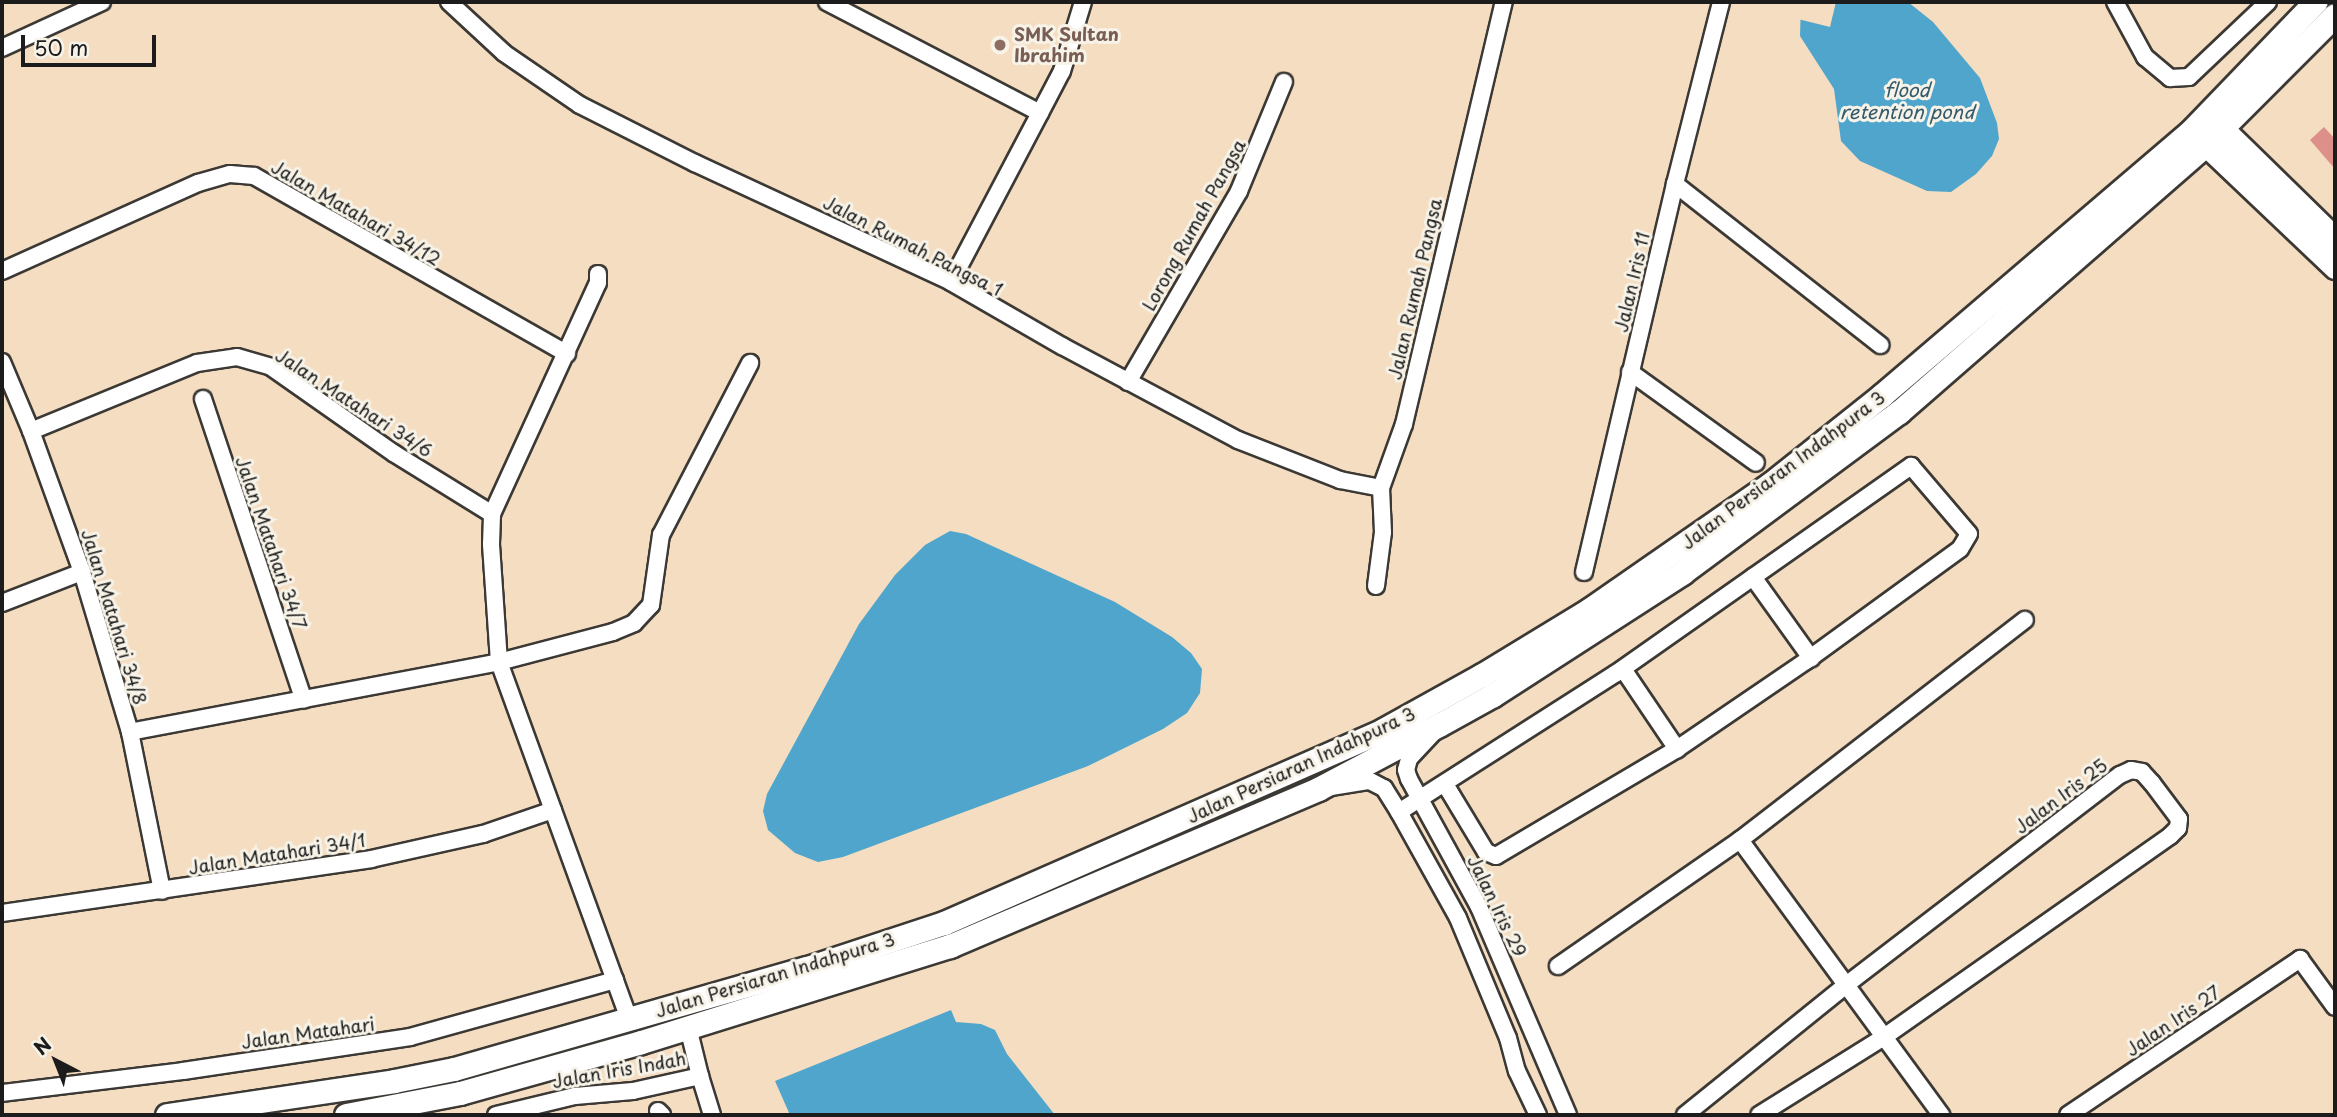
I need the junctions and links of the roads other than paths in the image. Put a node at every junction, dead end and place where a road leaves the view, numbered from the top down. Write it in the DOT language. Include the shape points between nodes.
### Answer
graph roads {
  1 [pos="102,2"];
  2 [pos="449,2"];
  3 [pos="827,2"];
  4 [pos="1083,2"];
  5 [pos="1721,2"];
  6 [pos="2115,2"];
  7 [pos="2268,2"];
  8 [pos="2315,2"];
  9 [pos="1500,3"];
  10 [pos="2335,15"];
  11 [pos="2,48"];
  12 [pos="1284,82"];
  13 [pos="1040,113"];
  14 [pos="2207,129"];
  15 [pos="1675,184"];
  16 [pos="2335,239"];
  17 [pos="2335,267"];
  18 [pos="2,271"];
  19 [pos="598,274"];
  20 [pos="951,282"];
  21 [pos="1880,345"];
  22 [pos="567,354"];
  23 [pos="2,362"];
  24 [pos="750,363"];
  25 [pos="1630,372"];
  26 [pos="1128,382"];
  27 [pos="203,399"];
  28 [pos="31,431"];
  29 [pos="1756,463"];
  30 [pos="1381,488"];
  31 [pos="492,514"];
  32 [pos="82,572"];
  33 [pos="1584,572"];
  34 [pos="1754,577"];
  35 [pos="1376,586"];
  36 [pos="2,603"];
  37 [pos="2025,620"];
  38 [pos="1811,658"];
  39 [pos="499,662"];
  40 [pos="1623,669"];
  41 [pos="304,700"];
  42 [pos="1439,726"];
  43 [pos="130,732"];
  44 [pos="1677,749"];
  45 [pos="1445,784"];
  46 [pos="1318,789"];
  47 [pos="1421,799"];
  48 [pos="553,810"];
  49 [pos="1399,811"];
  50 [pos="1740,840"];
  51 [pos="162,891"];
  52 [pos="2,912"];
  53 [pos="1559,966"];
  54 [pos="615,980"];
  55 [pos="1846,985"];
  56 [pos="2335,1007"];
  57 [pos="629,1019"];
  58 [pos="688,1027"];
  59 [pos="1884,1037"];
  60 [pos="700,1076"];
  61 [pos="2,1093"];
  62 [pos="167,1115"];
  63 [pos="346,1115"];
  64 [pos="496,1115"];
  65 [pos="712,1115"];
  66 [pos="1538,1115"];
  67 [pos="1568,1115"];
  68 [pos="1685,1115"];
  69 [pos="1759,1115"];
  70 [pos="1941,1115"];
  71 [pos="2068,1115"];
  1 -- 11 [label="street"];
  2 -- 20 [label="street, Jalan Rumah Pangsa 1" via="504,53 580,105"];
  3 -- 13 [label="street"];
  4 -- 13 [label="street" via="1062,71"];
  5 -- 15 [label="street, Jalan Iris 11"];
  6 -- 7 [label="street" via="2146,57 2170,78 2189,78"];
  8 -- 14 [label="main road, Jalan Persiaran Indahpura 3"];
  9 -- 30 [label="street, Jalan Rumah Pangsa" via="1404,424"];
  10 -- 14 [label="main road, Jalan Persiaran Indahpura 3"];
  12 -- 26 [label="street, Lorong Rumah Pangsa" via="1239,191"];
  13 -- 20 [label="street"];
  14 -- 16 [label="main road"];
  14 -- 17 [label="main road"];
  14 -- 42 [label="main road, Jalan Persiaran Indahpura 3" via="1899,412 1849,452 1682,573"];
  14 -- 57 [label="main road, Jalan Persiaran Indahpura 3" via="1769,485 1590,610 1482,676 1305,767 944,923"];
  15 -- 21 [label="street"];
  15 -- 25 [label="street, Jalan Iris 11"];
  18 -- 22 [label="street, Jalan Matahari 34/12" via="198,183 230,174 254,176"];
  19 -- 22 [label="street"];
  20 -- 26 [label="street, Jalan Rumah Pangsa 1"];
  22 -- 31 [label="street"];
  23 -- 28 [label="street, Jalan Matahari 34/8"];
  24 -- 39 [label="street" via="661,535 651,605 634,623 613,632"];
  25 -- 29 [label="street"];
  25 -- 33 [label="street, Jalan Iris 11"];
  26 -- 30 [label="street, Jalan Rumah Pangsa 1" via="1285,460 1340,480"];
  27 -- 41 [label="street, Jalan Matahari 34/7"];
  28 -- 31 [label="street, Jalan Matahari 34/6" via="197,363 237,357 271,367 395,454"];
  28 -- 32 [label="street, Jalan Matahari 34/8"];
  30 -- 35 [label="street, Jalan Rumah Pangsa" via="1383,532"];
  31 -- 39 [label="street"];
  32 -- 36 [label="street"];
  32 -- 43 [label="street, Jalan Matahari 34/8"];
  34 -- 38 [label="street"];
  34 -- 38 [label="street" via="1910,466 1969,534 1960,549"];
  34 -- 40 [label="street"];
  37 -- 50 [label="street"];
  38 -- 44 [label="street"];
  39 -- 41 [label="street"];
  39 -- 48 [label="street"];
  40 -- 44 [label="street"];
  40 -- 45 [label="street"];
  41 -- 43 [label="street"];
  42 -- 46 [label="main road, Jalan Persiaran Indahpura 3"];
  42 -- 47 [label="street, Jalan Iris 29" via="1409,759 1406,770"];
  43 -- 51 [label="street, Jalan Matahari 34/8"];
  44 -- 45 [label="street" via="1493,856 1486,852"];
  45 -- 47 [label="street"];
  46 -- 49 [label="street" via="1370,781 1384,789"];
  46 -- 58 [label="main road, Jalan Persiaran Indahpura 3" via="950,946"];
  47 -- 49 [label="street"];
  47 -- 67 [label="street, Jalan Iris 29" via="1479,907"];
  48 -- 51 [label="street, Jalan Matahari 34/1" via="483,834 371,859"];
  48 -- 54 [label="street"];
  49 -- 66 [label="street" via="1458,918"];
  50 -- 53 [label="street"];
  50 -- 55 [label="street"];
  51 -- 52 [label="street, Jalan Matahari 34/1"];
  54 -- 57 [label="street"];
  54 -- 61 [label="street, Jalan Matahari" via="410,1037"];
  55 -- 59 [label="street"];
  55 -- 59 [label="street, Jalan Iris 25" via="2120,775 2141,772 2179,819 2178,828 2158,845"];
  55 -- 68 [label="street, Jalan Iris 25"];
  56 -- 71 [label="street, Jalan Iris 27" via="2300,959"];
  57 -- 62 [label="main road, Jalan Persiaran Indahpura 3" via="454,1069"];
  58 -- 60 [label="street, Jalan Iris Indah"];
  58 -- 63 [label="main road, Jalan Persiaran Indahpura 3" via="460,1093"];
  59 -- 69 [label="street, Jalan Iris 25"];
  59 -- 70 [label="street"];
  60 -- 64 [label="street, Jalan Iris Indah" via="633,1091 575,1096"];
  60 -- 65 [label="street"];
}
